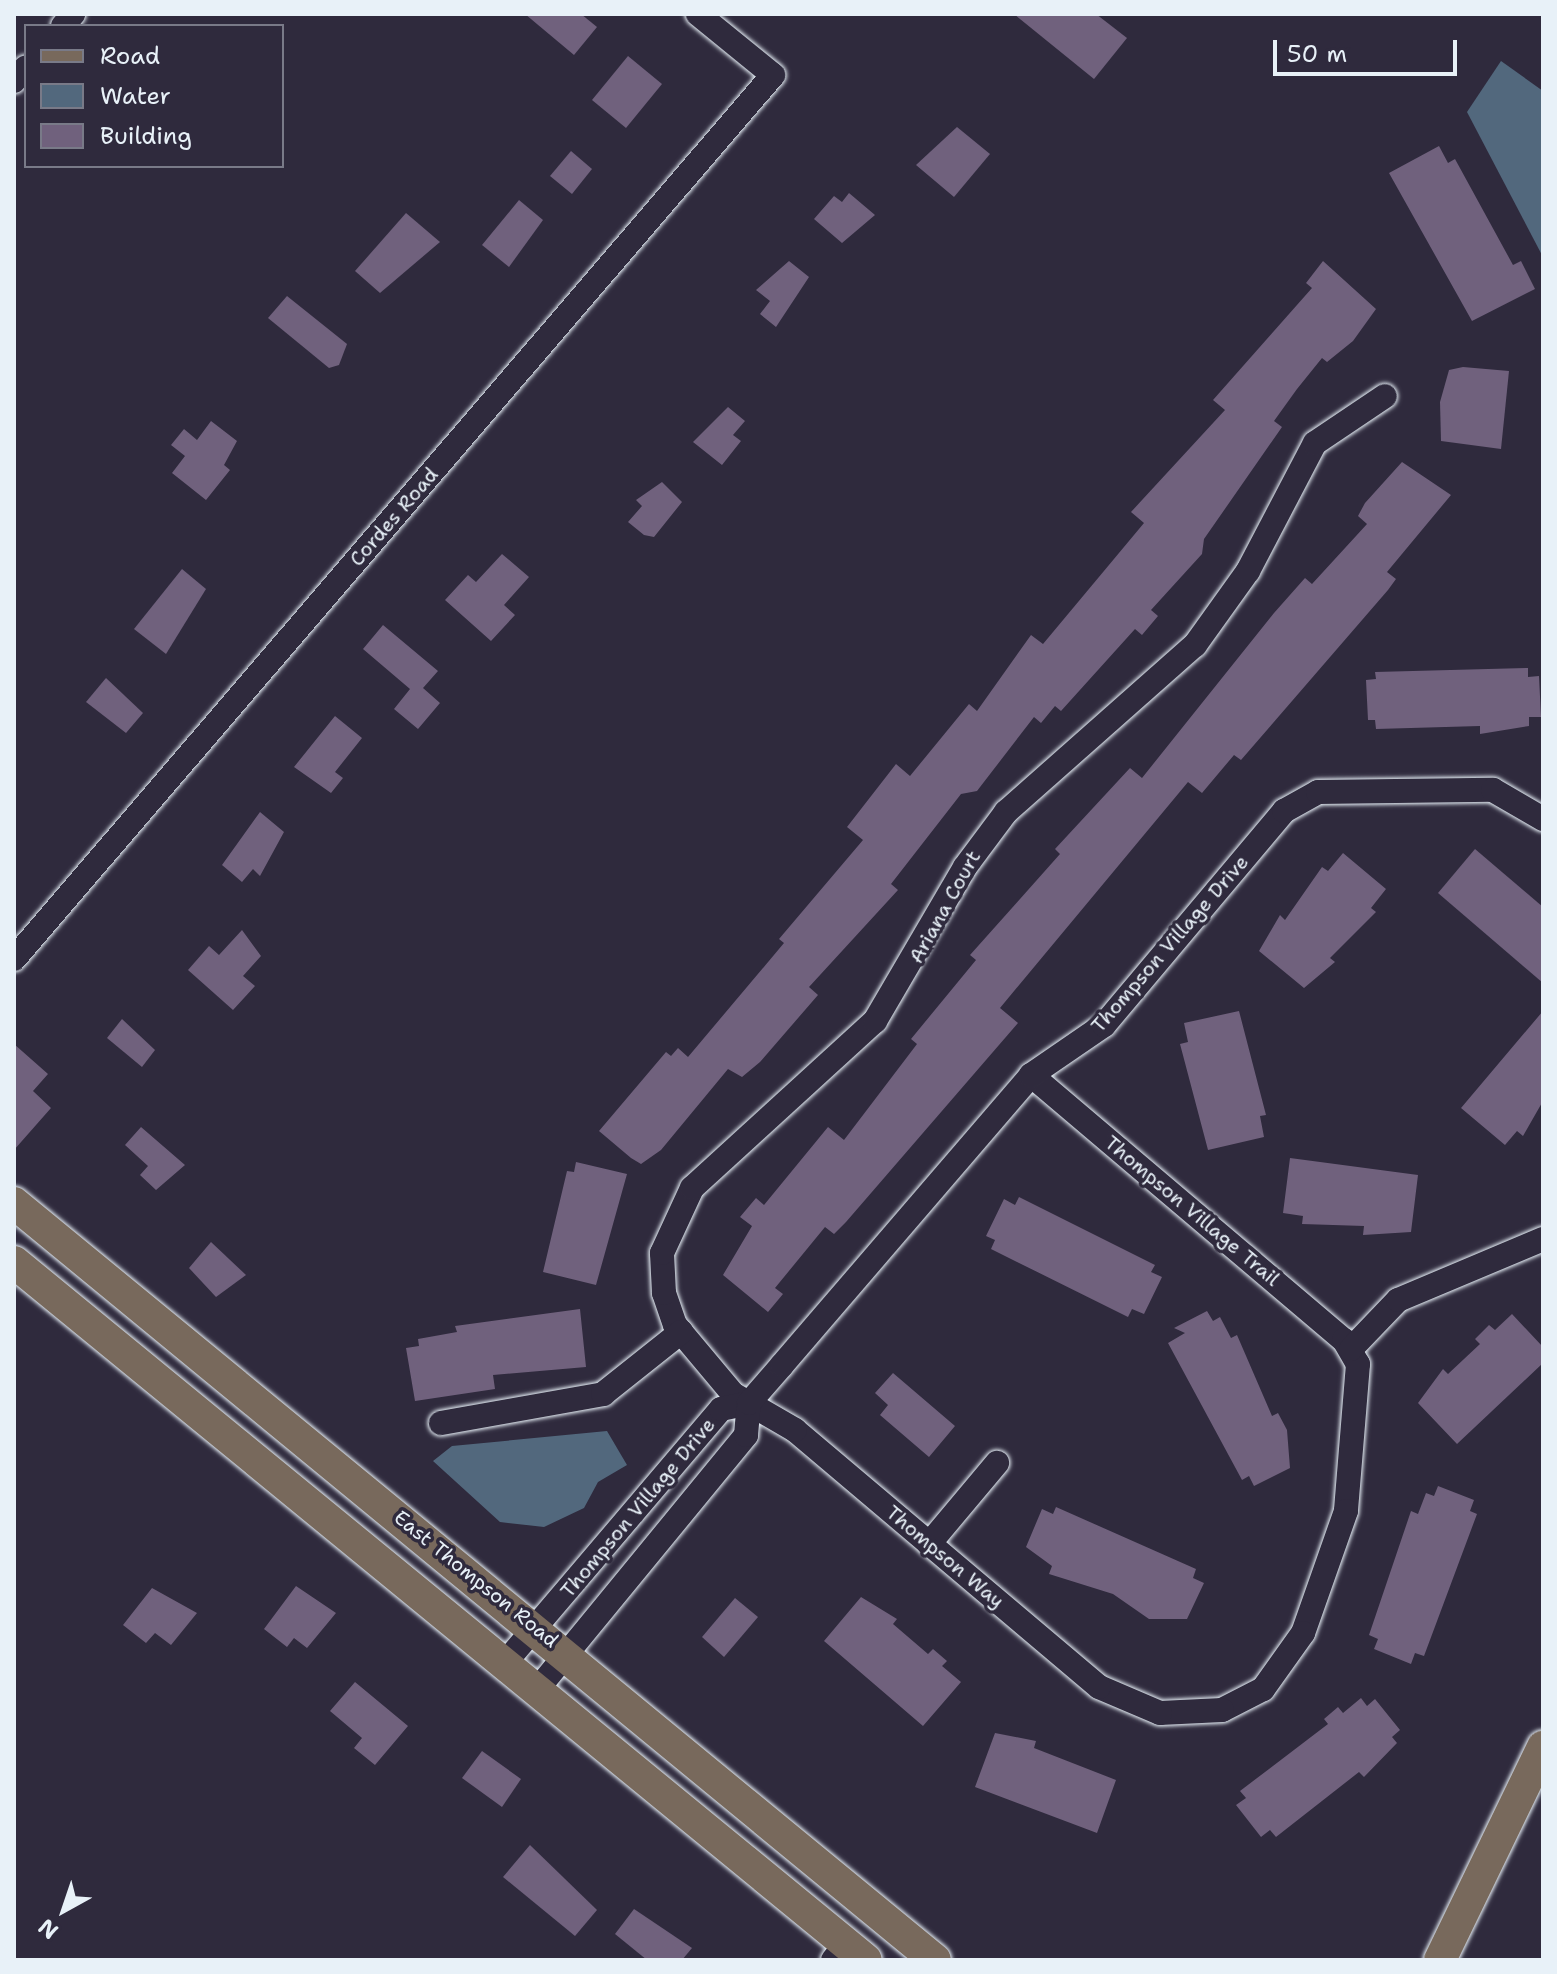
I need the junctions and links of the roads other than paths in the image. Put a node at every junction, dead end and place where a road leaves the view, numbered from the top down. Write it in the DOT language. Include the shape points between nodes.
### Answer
graph roads {
  1 [pos="698,14"];
  2 [pos="1385,396"];
  3 [pos="1538,814"];
  4 [pos="14,959"];
  5 [pos="1031,1075"];
  6 [pos="14,1203"];
  7 [pos="1543,1239"];
  8 [pos="14,1262"];
  9 [pos="681,1332"];
  10 [pos="1351,1349"];
  11 [pos="749,1403"];
  12 [pos="441,1423"];
  13 [pos="997,1463"];
  14 [pos="929,1544"];
  15 [pos="536,1628"];
  16 [pos="566,1653"];
  17 [pos="504,1664"];
  18 [pos="536,1691"];
  19 [pos="1543,1747"];
  20 [pos="849,1955"];
  21 [pos="935,1960"];
  22 [pos="1440,1960"];
  1 -- 4 [label="street, Cordes Road" via="773,75"];
  2 -- 9 [label="street, Ariana Court" via="1335,424 1304,456 1248,571 1185,656 995,825 864,1034 745,1134 685,1197 662,1260 664,1293"];
  3 -- 5 [label="street, Thompson Village Drive" via="1493,790 1302,797 1104,1025"];
  5 -- 10 [label="street, Thompson Village Trail"];
  5 -- 11 [label="street, Thompson Village Drive"];
  6 -- 15 [label="main road, East Thompson Road"];
  7 -- 10 [label="street" via="1398,1300"];
  8 -- 17 [label="main road"];
  9 -- 11 [label="street, Ariana Court" via="715,1378"];
  9 -- 12 [label="street" via="603,1394"];
  10 -- 14 [label="street, Thompson Way" via="1360,1375 1346,1511 1293,1654 1263,1689 1222,1710 1189,1715 1142,1707 1099,1687"];
  11 -- 14 [label="street, Thompson Way" via="795,1430"];
  11 -- 15 [label="street, Thompson Village Drive" via="721,1409"];
  11 -- 16 [label="street, Thompson Village Drive" via="746,1435"];
  13 -- 14 [label="street"];
  15 -- 16 [label="main road, East Thompson Road"];
  15 -- 17 [label="street, Thompson Village Drive"];
  16 -- 18 [label="street, Thompson Village Drive"];
  16 -- 21 [label="main road, East Thompson Road"];
  17 -- 18 [label="main road"];
  18 -- 20 [label="main road"];
  19 -- 22 [label="main road"];
}
